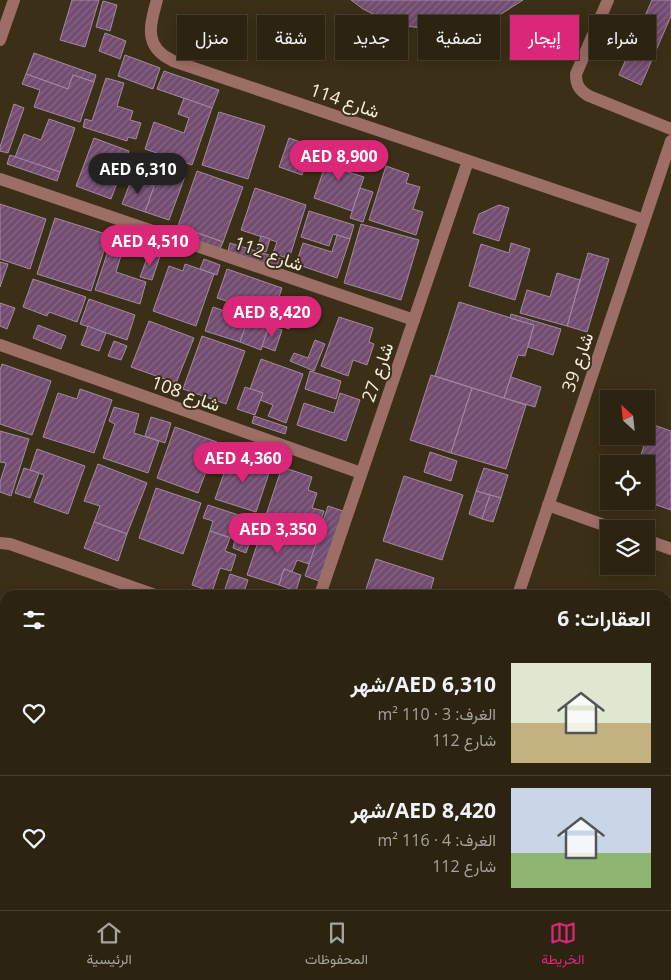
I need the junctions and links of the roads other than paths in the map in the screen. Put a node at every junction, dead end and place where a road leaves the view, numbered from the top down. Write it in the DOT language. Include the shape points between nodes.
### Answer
graph roads {
  1 [pos="14,0"];
  2 [pos="157,0"];
  3 [pos="608,0"];
  4 [pos="0,40"];
  5 [pos="671,129"];
  6 [pos="671,141"];
  7 [pos="468,161"];
  8 [pos="0,179"];
  9 [pos="644,220"];
  10 [pos="414,320"];
  11 [pos="0,345"];
  12 [pos="361,473"];
  13 [pos="548,505"];
  14 [pos="600,524"];
  15 [pos="0,543"];
  16 [pos="655,543"];
  17 [pos="671,549"];
  18 [pos="141,590"];
  19 [pos="322,590"];
  20 [pos="520,590"];
  1 -- 4 [label="street"];
  2 -- 7 [label="street, شارع 114" via="150,32 160,53 173,61"];
  3 -- 5 [label="street" via="576,74 576,83 589,96"];
  6 -- 9 [label="street, شارع 39"];
  7 -- 9 [label="street, شارع 114"];
  7 -- 10 [label="street, شارع 27"];
  8 -- 10 [label="street, شارع 112"];
  9 -- 13 [label="street, شارع 39"];
  10 -- 12 [label="street, شارع 27"];
  11 -- 12 [label="street, شارع 108"];
  12 -- 19 [label="street, شارع 27"];
  13 -- 14 [label="street"];
  13 -- 20 [label="street, شارع 39"];
  15 -- 18 [label="street"];
  16 -- 17 [label="street"];
}
